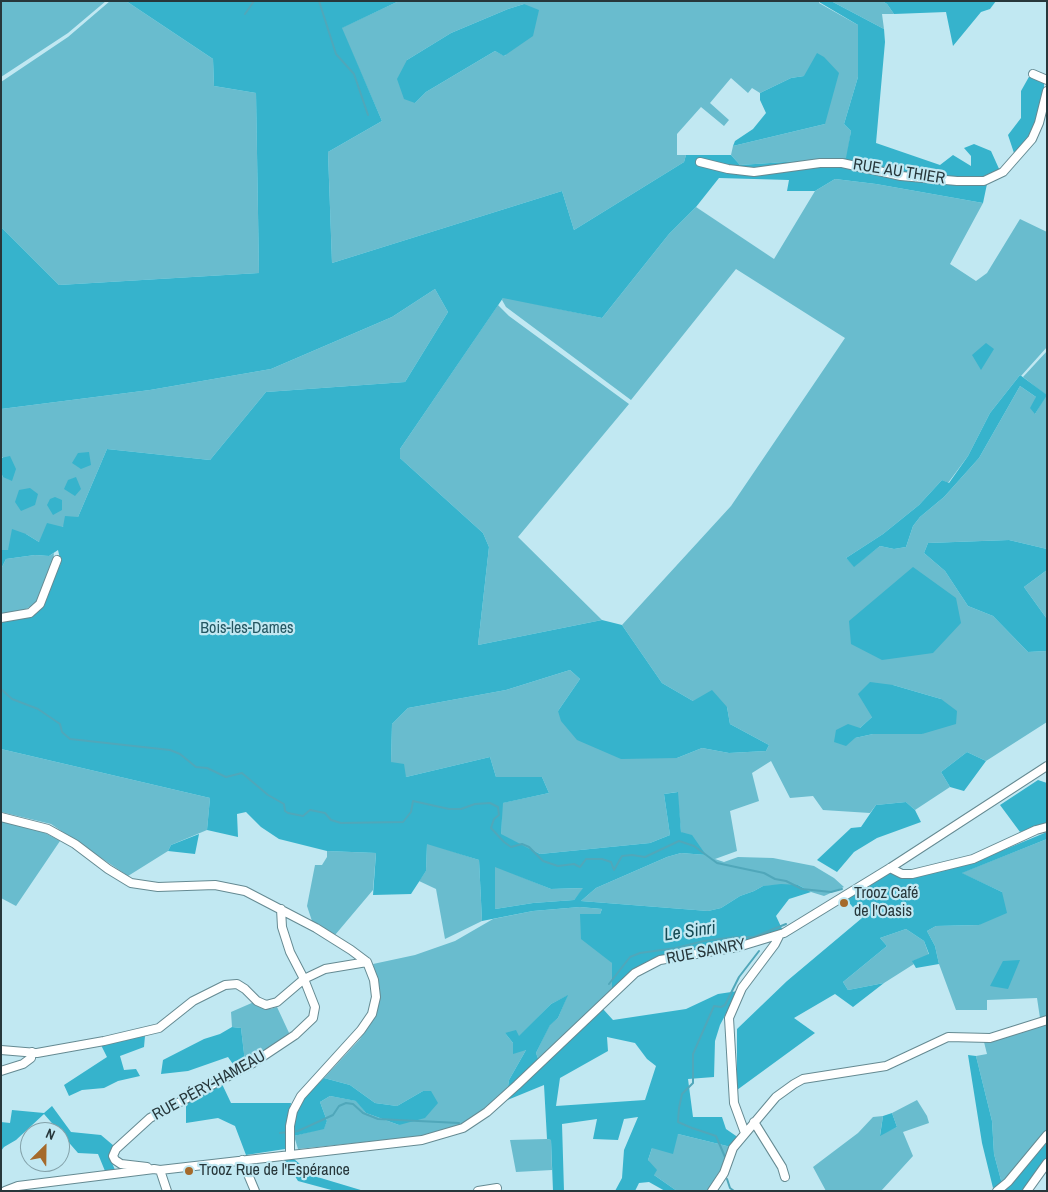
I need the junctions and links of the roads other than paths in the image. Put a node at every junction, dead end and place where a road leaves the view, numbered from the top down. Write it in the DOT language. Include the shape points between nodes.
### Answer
graph roads {
  1 [pos="1033,74"];
  2 [pos="1047,80"];
  3 [pos="1047,91"];
  4 [pos="700,162"];
  5 [pos="57,560"];
  6 [pos="1,618"];
  7 [pos="1047,766"];
  8 [pos="1,817"];
  9 [pos="1047,827"];
  10 [pos="890,868"];
  11 [pos="281,909"];
  12 [pos="779,936"];
  13 [pos="368,962"];
  14 [pos="304,980"];
  15 [pos="1047,1020"];
  16 [pos="1,1050"];
  17 [pos="32,1052"];
  18 [pos="1,1071"];
  19 [pos="754,1122"];
  20 [pos="745,1133"];
  21 [pos="1047,1135"];
  22 [pos="290,1155"];
  23 [pos="242,1160"];
  24 [pos="1047,1163"];
  25 [pos="157,1169"];
  26 [pos="785,1177"];
  27 [pos="497,1188"];
  28 [pos="5,1191"];
  29 [pos="167,1191"];
  30 [pos="255,1191"];
  31 [pos="478,1191"];
  32 [pos="712,1191"];
  33 [pos="997,1191"];
  34 [pos="1027,1191"];
  1 -- 2 [label="street"];
  3 -- 4 [label="street, RUE AU THIER" via="1032,139 1003,172 984,181 901,176 842,163 754,172"];
  5 -- 6 [label="street" via="40,604 30,613"];
  7 -- 10 [label="street, RUE SAINRY"];
  8 -- 11 [label="street" via="48,828 131,883 158,887 226,886 246,891"];
  9 -- 10 [label="street" via="973,859 912,874 902,874"];
  10 -- 12 [label="street, RUE SAINRY"];
  11 -- 13 [label="street"];
  11 -- 14 [label="street, RUE PÉRY-HAMEAU" via="282,927 290,952"];
  12 -- 20 [label="street" via="742,988 729,1018 734,1102"];
  12 -- 22 [label="street, RUE SAINRY" via="738,947 660,960 635,973 517,1085 463,1128 422,1140"];
  13 -- 14 [label="street" via="324,969"];
  13 -- 22 [label="street" via="376,997 372,1014 301,1096 290,1126"];
  14 -- 17 [label="street" via="277,1002 266,1005 237,984 225,985 193,1001 160,1028"];
  14 -- 25 [label="street, RUE PÉRY-HAMEAU" via="315,1007 313,1018 295,1035 253,1063 150,1118 116,1150 115,1160 121,1164"];
  15 -- 19 [label="street" via="990,1038 948,1037 875,1068 803,1079 776,1097"];
  16 -- 17 [label="street"];
  17 -- 18 [label="street" via="31,1058 23,1064"];
  19 -- 20 [label="street"];
  19 -- 26 [label="street"];
  20 -- 32 [label="street" via="733,1148 724,1173"];
  21 -- 33 [label="street"];
  22 -- 23 [label="street, RUE SAINRY"];
  23 -- 25 [label="street, RUE SAINRY"];
  23 -- 30 [label="street"];
  24 -- 34 [label="street"];
  25 -- 28 [label="street, RUE SAINRY" via="18,1186"];
  25 -- 29 [label="street"];
  27 -- 31 [label="street"];
}
